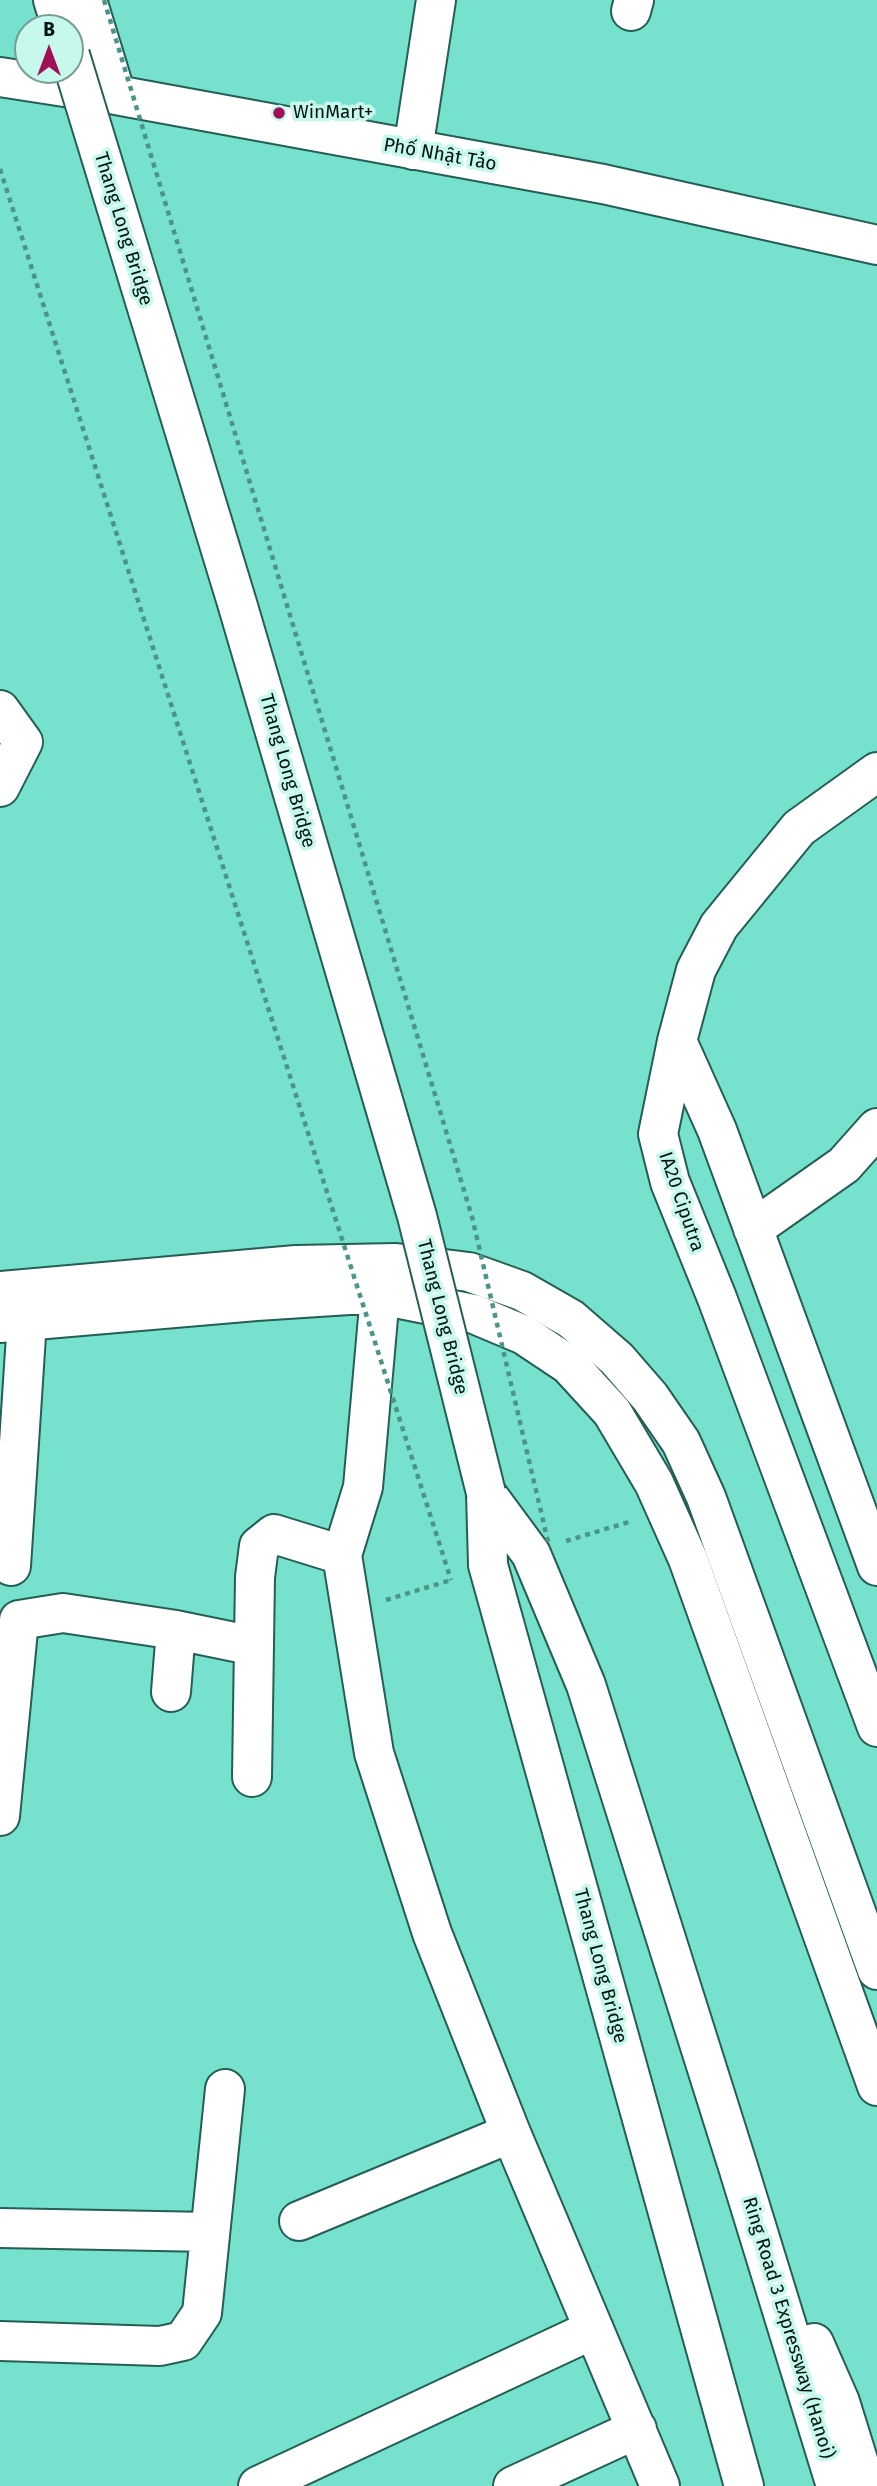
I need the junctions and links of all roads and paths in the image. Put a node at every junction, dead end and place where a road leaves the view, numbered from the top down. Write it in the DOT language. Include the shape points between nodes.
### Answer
graph roads {
  1 [pos="87,0"];
  2 [pos="104,0"];
  3 [pos="436,0"];
  4 [pos="0,77"];
  5 [pos="79,84"];
  6 [pos="116,95"];
  7 [pos="413,150"];
  8 [pos="0,169"];
  9 [pos="877,245"];
  10 [pos="0,710"];
  11 [pos="877,772"];
  12 [pos="0,787"];
  13 [pos="677,1041"];
  14 [pos="877,1128"];
  15 [pos="753,1229"];
  16 [pos="0,1291"];
  17 [pos="380,1295"];
  18 [pos="14,1322"];
  19 [pos="485,1493"];
  20 [pos="667,1511"];
  21 [pos="868,1513"];
  22 [pos="342,1555"];
  23 [pos="11,1566"];
  24 [pos="877,1566"];
  25 [pos="351,1611"];
  26 [pos="176,1630"];
  27 [pos="254,1646"];
  28 [pos="171,1692"];
  29 [pos="877,1727"];
  30 [pos="252,1777"];
  31 [pos="0,1816"];
  32 [pos="877,1969"];
  33 [pos="877,2086"];
  34 [pos="225,2090"];
  35 [pos="511,2133"];
  36 [pos="739,2171"];
  37 [pos="299,2221"];
  38 [pos="0,2228"];
  39 [pos="211,2232"];
  40 [pos="594,2329"];
  41 [pos="0,2342"];
  42 [pos="637,2429"];
  43 [pos="729,2436"];
  44 [pos="258,2486"];
  45 [pos="513,2486"];
  46 [pos="660,2486"];
  47 [pos="738,2486"];
  48 [pos="744,2486"];
  49 [pos="836,2486"];
  50 [pos="866,2486"];
  1 -- 6 [label="main road"];
  2 -- 20 [label="path, bridge" via="472,1217 549,1546"];
  3 -- 7 [label="main road"];
  4 -- 6 [label="main road, Phố Nhật Tảo"];
  5 -- 19 [label="main road, Thang Long Bridge, bridge" via="417,1216"];
  6 -- 7 [label="main road, Phố Nhật Tảo"];
  7 -- 9 [label="main road, Phố Nhật Tảo" via="653,194"];
  8 -- 25 [label="path, bridge" via="452,1580"];
  10 -- 12 [label="main road" via="23,742"];
  11 -- 13 [label="main road, IA20 Ciputra" via="799,828 719,926 696,970"];
  13 -- 15 [label="main road" via="717,1130"];
  13 -- 29 [label="main road, IA20 Ciputra" via="658,1134 670,1182"];
  14 -- 15 [label="main road" via="844,1165"];
  15 -- 21 [label="main road"];
  16 -- 32 [label="main road" via="296,1265 396,1263 469,1272 522,1291 570,1319 617,1359 681,1442 706,1497"];
  17 -- 18 [label="main road"];
  17 -- 20 [label="main road" via="474,1314 524,1335 569,1365 612,1412"];
  17 -- 22 [label="main road" via="363,1487"];
  18 -- 23 [label="main road"];
  19 -- 36 [label="main road, Thang Long Bridge" via="531,1554 586,1685"];
  19 -- 43 [label="main road, Thang Long Bridge" via="488,1565"];
  20 -- 33 [label="main road"];
  21 -- 24 [label="main road"];
  22 -- 25 [label="main road"];
  22 -- 27 [label="main road" via="274,1534 259,1546"];
  25 -- 35 [label="main road" via="374,1753 432,1933"];
  26 -- 27 [label="main road"];
  26 -- 28 [label="main road"];
  26 -- 31 [label="main road" via="64,1613 19,1620"];
  27 -- 30 [label="main road"];
  34 -- 39 [label="main road"];
  35 -- 37 [label="main road"];
  35 -- 40 [label="main road"];
  36 -- 49 [label="main road, Ring Road 3 Expressway (Hanoi)"];
  36 -- 50 [label="main road" via="840,2402"];
  38 -- 39 [label="main road"];
  39 -- 41 [label="main road" via="202,2314 183,2342 160,2346"];
  40 -- 42 [label="main road"];
  40 -- 44 [label="main road"];
  42 -- 45 [label="main road"];
  42 -- 46 [label="main road"];
  43 -- 47 [label="main road"];
  43 -- 48 [label="main road"];
}
